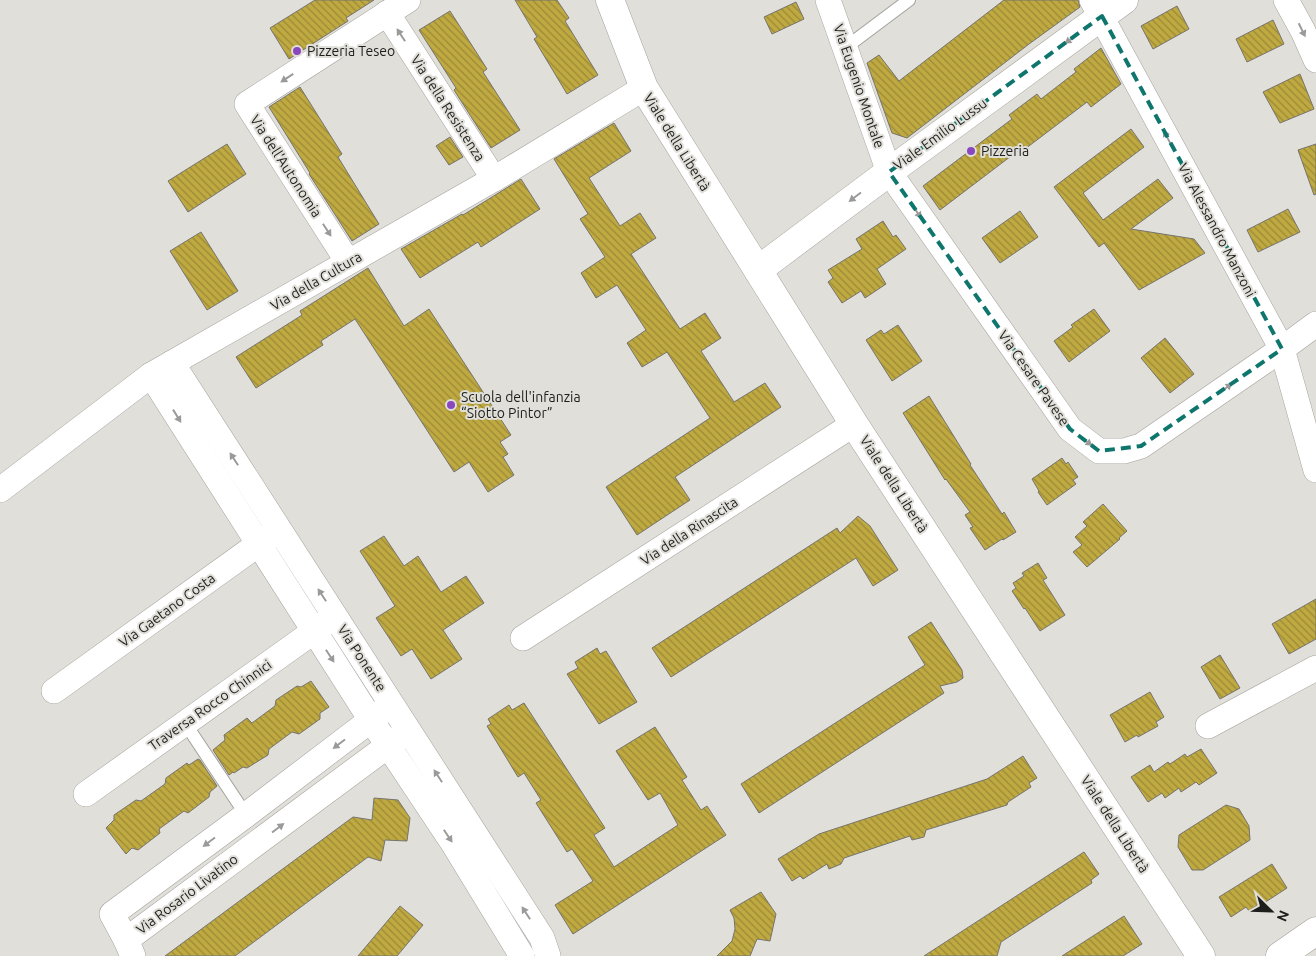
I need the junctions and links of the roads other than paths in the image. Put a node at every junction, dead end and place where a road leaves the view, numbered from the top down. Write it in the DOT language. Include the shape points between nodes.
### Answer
graph roads {
  1 [pos="408,0"];
  2 [pos="610,0"];
  3 [pos="828,0"];
  4 [pos="909,0"];
  5 [pos="1124,0"];
  6 [pos="1286,0"];
  7 [pos="1097,8"];
  8 [pos="387,13"];
  9 [pos="845,48"];
  10 [pos="1316,60"];
  11 [pos="644,88"];
  12 [pos="889,172"];
  13 [pos="494,179"];
  14 [pos="348,262"];
  15 [pos="758,270"];
  16 [pos="1316,324"];
  17 [pos="1282,349"];
  18 [pos="162,369"];
  19 [pos="854,424"];
  20 [pos="1316,470"];
  21 [pos="0,490"];
  22 [pos="280,530"];
  23 [pos="259,544"];
  24 [pos="335,617"];
  25 [pos="314,631"];
  26 [pos="524,638"];
  27 [pos="1316,668"];
  28 [pos="54,691"];
  29 [pos="392,704"];
  30 [pos="371,720"];
  31 [pos="186,723"];
  32 [pos="1208,726"];
  33 [pos="409,730"];
  34 [pos="388,746"];
  35 [pos="86,794"];
  36 [pos="246,815"];
  37 [pos="1316,932"];
  38 [pos="130,948"];
  39 [pos="522,956"];
  40 [pos="548,956"];
  41 [pos="1201,956"];
  42 [pos="1280,956"];
  1 -- 8 [label="street, Via dell'Autonomia"];
  2 -- 11 [label="street, Viale della Libertà"];
  3 -- 9 [label="street, Via Eugenio Montale"];
  4 -- 9 [label="lane"];
  5 -- 7 [label="street, Viale Emilio Lussu"];
  6 -- 10 [label="street, one-way"];
  7 -- 12 [label="street, Viale Emilio Lussu, one-way"];
  17 -- 7 [label="street, Via Alessandro Manzoni, one-way"];
  13 -- 8 [label="street, Via della Resistenza, one-way"];
  8 -- 14 [label="street, Via dell'Autonomia, one-way" via="247,104"];
  9 -- 12 [label="street, Via Eugenio Montale"];
  11 -- 13 [label="street, Via della Cultura"];
  11 -- 15 [label="street, Viale della Libertà"];
  12 -- 15 [label="street, Viale Emilio Lussu, one-way"];
  12 -- 17 [label="street, Via Cesare Pavese, one-way" via="1070,429 1099,451 1124,451 1141,446"];
  13 -- 14 [label="street, Via della Cultura"];
  14 -- 18 [label="street, Via della Cultura"];
  15 -- 19 [label="street, Viale della Libertà"];
  16 -- 17 [label="street, Via Cesare Pavese"];
  17 -- 20 [label="street, Via Alessandro Manzoni"];
  18 -- 21 [label="street, Via della Cultura"];
  22 -- 18 [label="street, Via Ponente, one-way"];
  18 -- 23 [label="street, Via Ponente, one-way"];
  19 -- 26 [label="street, Via della Rinascita"];
  19 -- 41 [label="street, Viale della Libertà"];
  22 -- 23 [label="street, Via Gaetano Costa"];
  24 -- 22 [label="street, Via Ponente, one-way"];
  23 -- 25 [label="street, Via Ponente"];
  23 -- 28 [label="street, Via Gaetano Costa"];
  24 -- 25 [label="street, Traversa Rocco Chinnici"];
  24 -- 29 [label="street, Via Ponente"];
  25 -- 30 [label="street, Via Ponente, one-way"];
  25 -- 31 [label="street, Traversa Rocco Chinnici"];
  27 -- 32 [label="street"];
  29 -- 30 [label="street, Via Rosario Livatino"];
  29 -- 33 [label="street, Via Ponente"];
  30 -- 34 [label="street, Via Ponente"];
  30 -- 36 [label="street, Via Rosario Livatino, one-way"];
  31 -- 35 [label="street, Traversa Rocco Chinnici"];
  31 -- 36 [label="lane"];
  33 -- 34 [label="street, Via Rosario Livatino"];
  40 -- 33 [label="street, Via Ponente, one-way" via="542,938"];
  38 -- 34 [label="street, Via Rosario Livatino, one-way"];
  34 -- 39 [label="street, Via Ponente, one-way"];
  36 -- 38 [label="street, Via Rosario Livatino, one-way" via="112,914"];
  37 -- 42 [label="street"];
}
